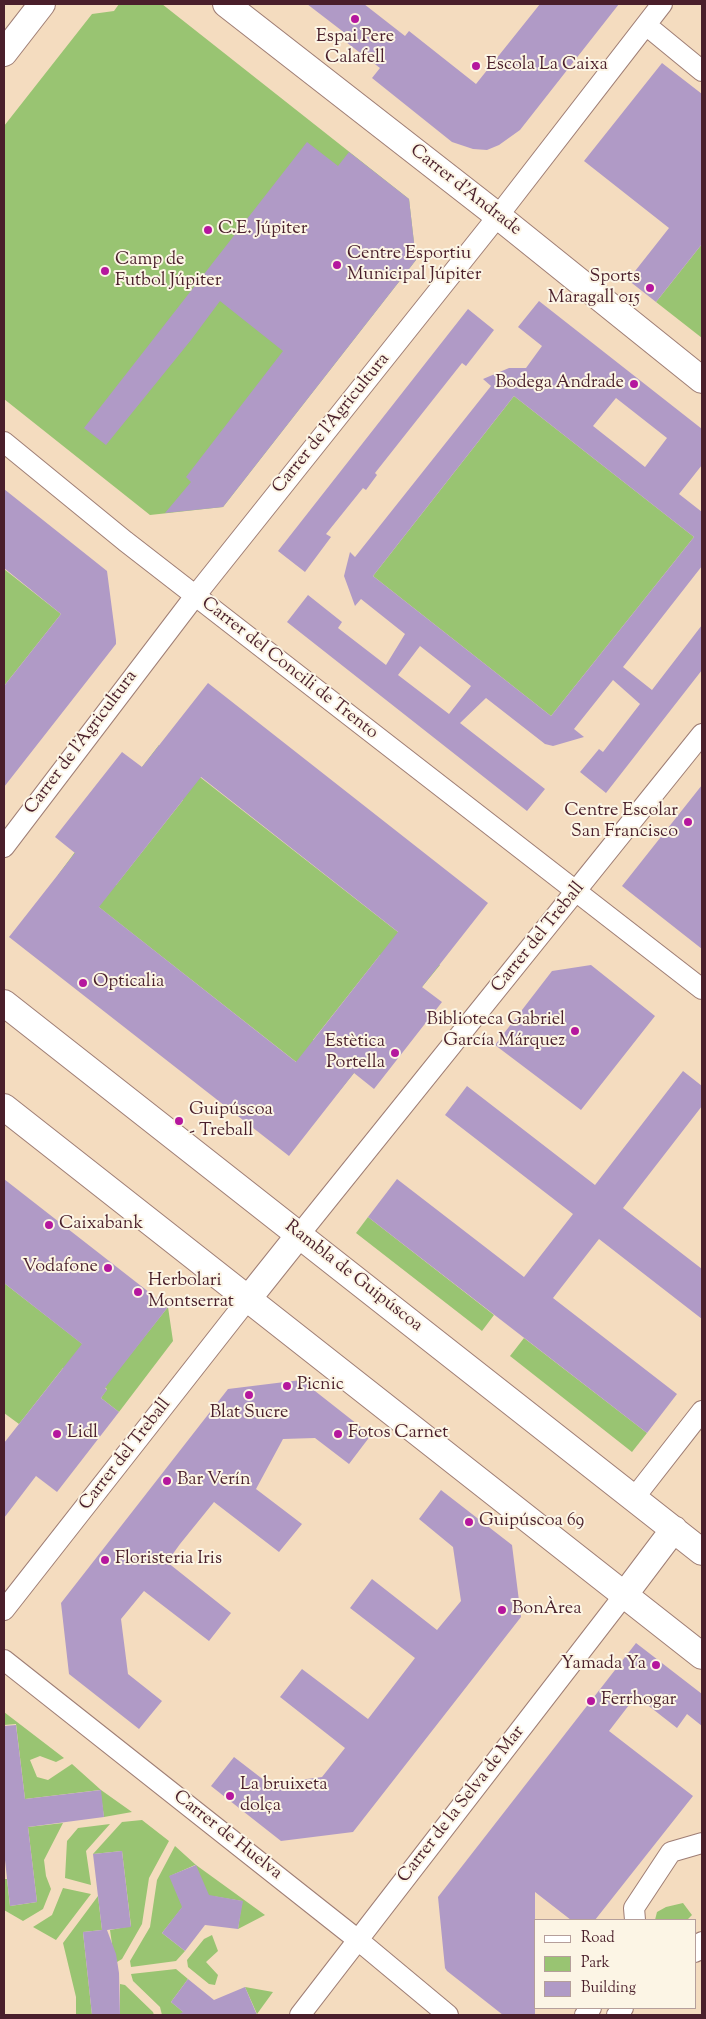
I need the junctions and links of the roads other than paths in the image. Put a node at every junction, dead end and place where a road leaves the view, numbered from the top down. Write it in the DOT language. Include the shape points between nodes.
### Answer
graph roads {
  1 [pos="42,4"];
  2 [pos="226,4"];
  3 [pos="662,4"];
  4 [pos="646,25"];
  5 [pos="4,53"];
  6 [pos="702,71"];
  7 [pos="498,216"];
  8 [pos="702,380"];
  9 [pos="4,442"];
  10 [pos="195,596"];
  11 [pos="702,734"];
  12 [pos="4,847"];
  13 [pos="577,892"];
  14 [pos="702,989"];
  15 [pos="4,1003"];
  16 [pos="4,1107"];
  17 [pos="299,1235"];
  18 [pos="248,1299"];
  19 [pos="702,1411"];
  20 [pos="634,1498"];
  21 [pos="674,1530"];
  22 [pos="702,1552"];
  23 [pos="624,1594"];
  24 [pos="4,1610"];
  25 [pos="702,1656"];
  26 [pos="4,1660"];
  27 [pos="702,1843"];
  28 [pos="635,1919"];
  29 [pos="358,1940"];
  30 [pos="300,2015"];
  31 [pos="448,2015"];
  1 -- 5 [label="street"];
  2 -- 7 [label="street, Carrer d'Andrade"];
  3 -- 4 [label="street, Carrer de l'Agricultura"];
  4 -- 6 [label="street"];
  4 -- 7 [label="street, Carrer de l'Agricultura"];
  7 -- 8 [label="street, Carrer d'Andrade"];
  7 -- 10 [label="street, Carrer de l'Agricultura"];
  9 -- 10 [label="street, Carrer del Concili de Trento"];
  10 -- 12 [label="street, Carrer de l'Agricultura"];
  10 -- 13 [label="street, Carrer del Concili de Trento"];
  11 -- 13 [label="street, Carrer del Treball"];
  13 -- 14 [label="street, Carrer del Concili de Trento"];
  13 -- 17 [label="street, Carrer del Treball"];
  15 -- 17 [label="street, Rambla de Guipúscoa"];
  16 -- 18 [label="street"];
  17 -- 18 [label="street"];
  17 -- 20 [label="street, Rambla de Guipúscoa"];
  18 -- 23 [label="street"];
  18 -- 24 [label="street, Carrer del Treball"];
  19 -- 20 [label="street"];
  20 -- 21 [label="street, Rambla de Guipúscoa"];
  21 -- 22 [label="street, Rambla de Guipúscoa"];
  21 -- 23 [label="street"];
  23 -- 25 [label="street"];
  23 -- 29 [label="street, Carrer de la Selva de Mar"];
  26 -- 29 [label="street, Carrer de Huelva"];
  27 -- 28 [label="street" via="671,1852 634,1908"];
  29 -- 30 [label="street, Carrer de la Selva de Mar"];
  29 -- 31 [label="street, Carrer de Huelva"];
}
